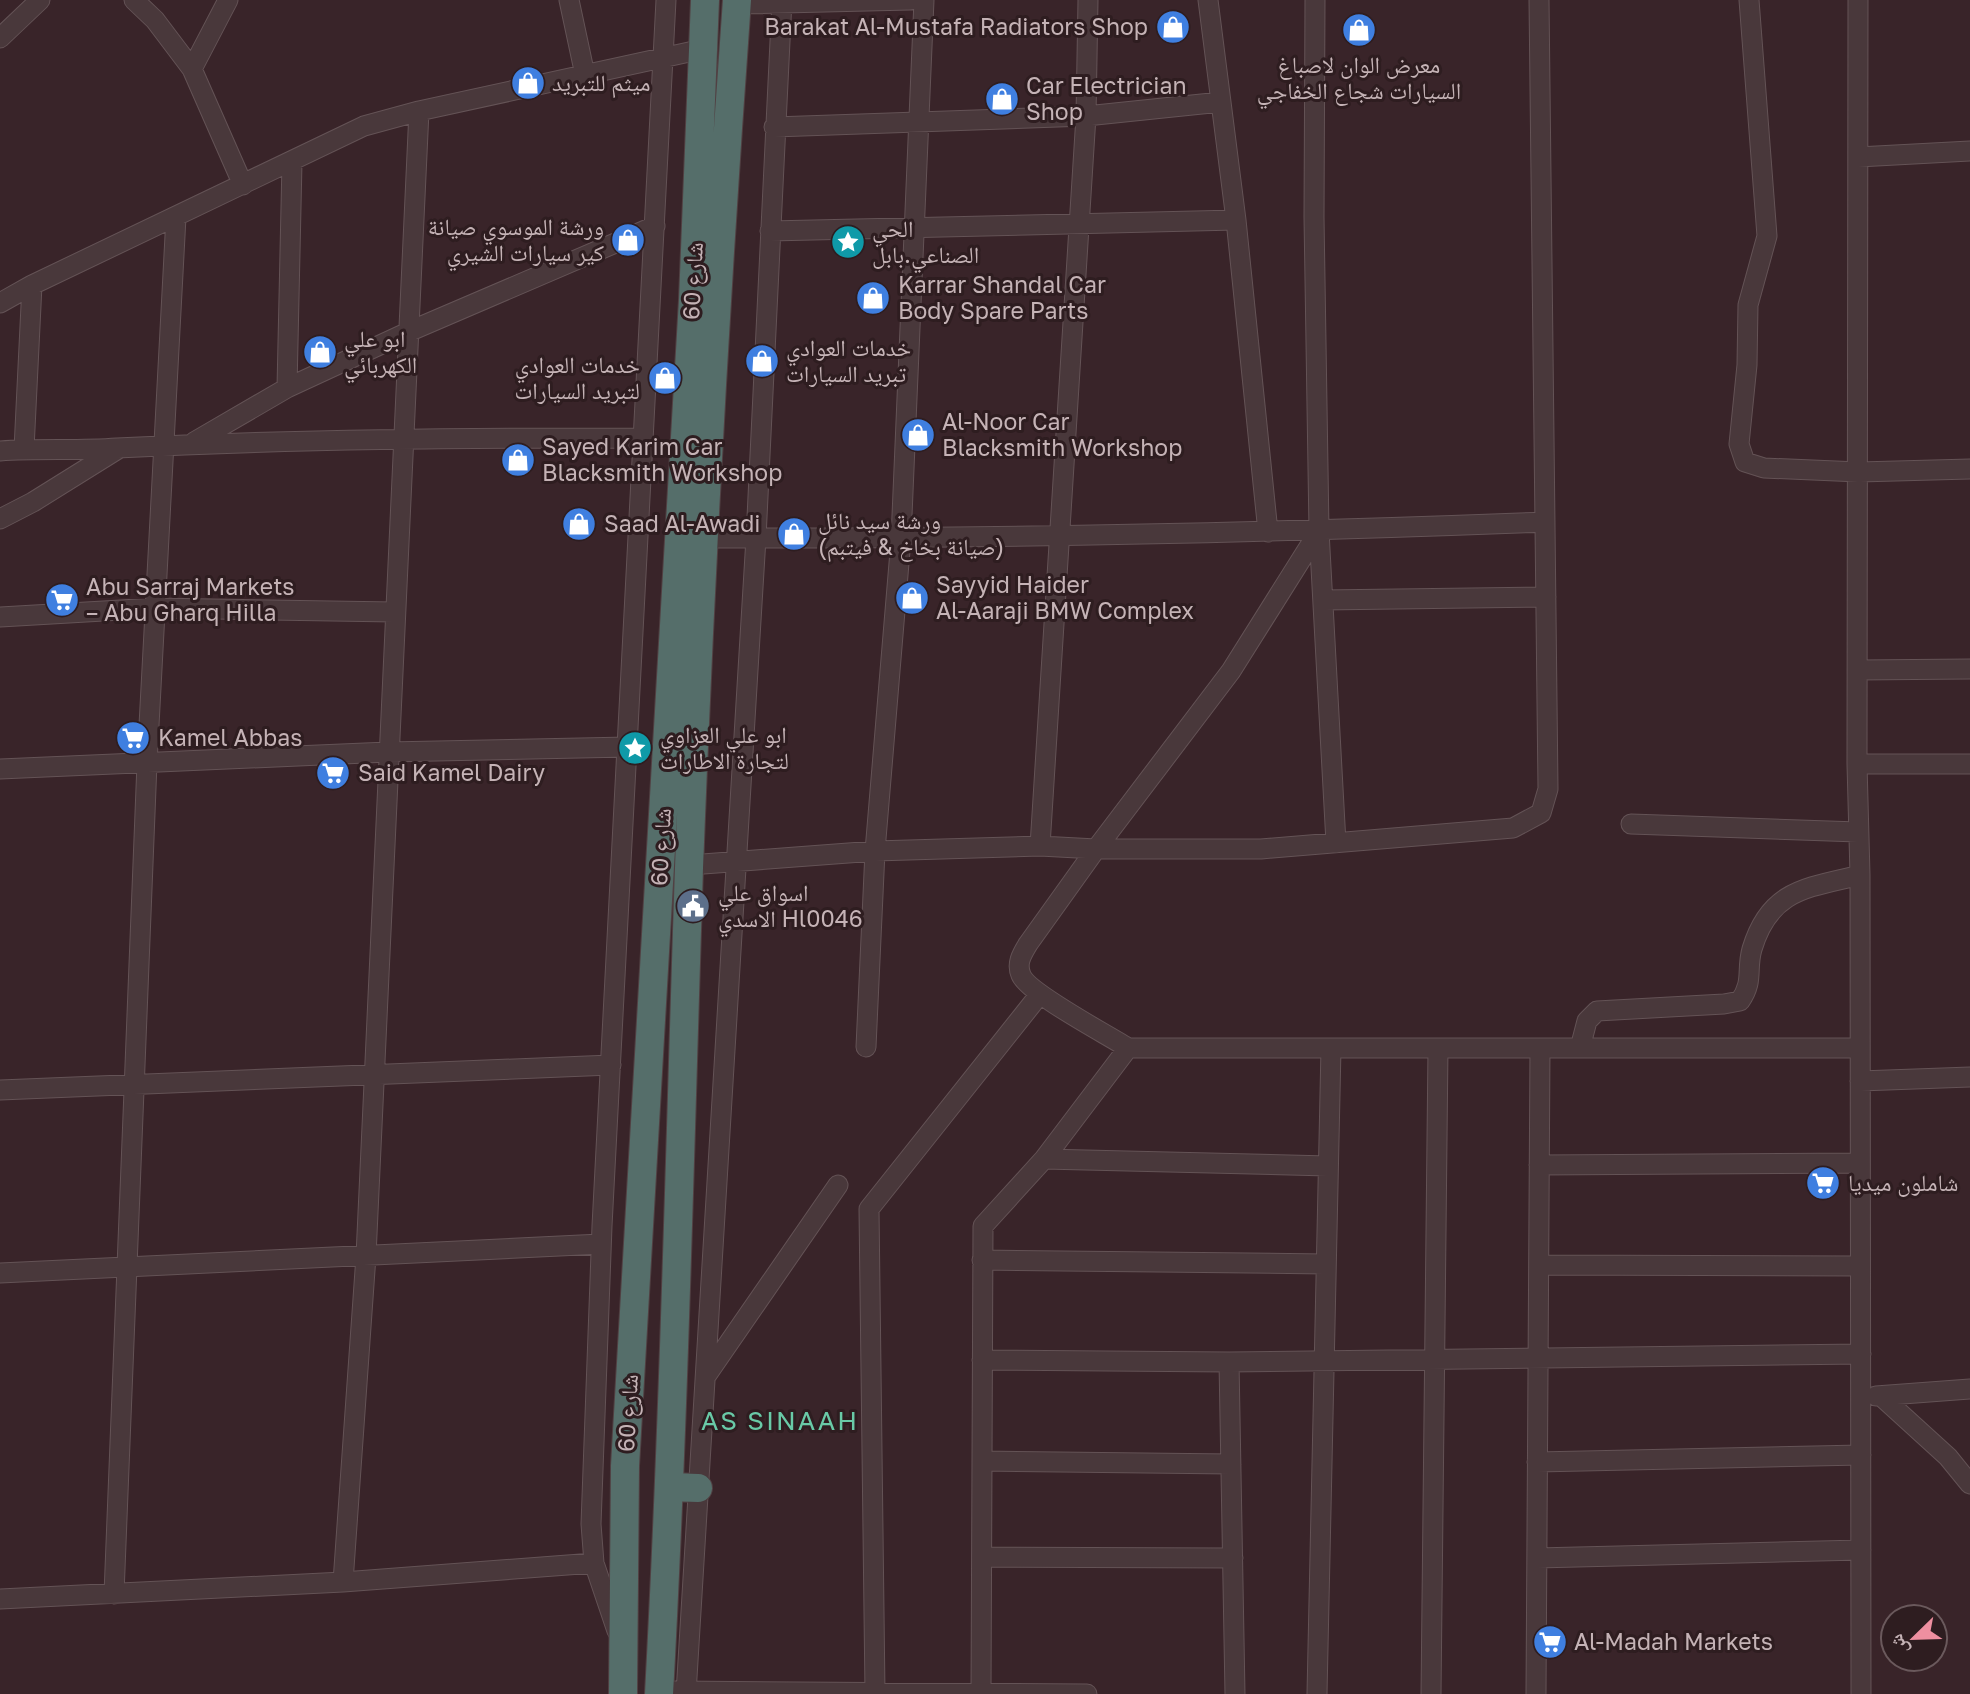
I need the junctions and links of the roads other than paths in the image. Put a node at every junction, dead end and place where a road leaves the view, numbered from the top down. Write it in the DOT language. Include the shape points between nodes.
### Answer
graph roads {
  1 [pos="40,0"];
  2 [pos="134,0"];
  3 [pos="228,0"];
  4 [pos="569,0"];
  5 [pos="666,0"];
  6 [pos="705,0"];
  7 [pos="911,0"];
  8 [pos="924,0"];
  9 [pos="1088,0"];
  10 [pos="1208,0"];
  11 [pos="1315,0"];
  12 [pos="1539,0"];
  13 [pos="1749,0"];
  14 [pos="1858,0"];
  15 [pos="737,2"];
  16 [pos="782,2"];
  17 [pos="0,38"];
  18 [pos="703,49"];
  19 [pos="663,57"];
  20 [pos="192,69"];
  21 [pos="585,75"];
  22 [pos="1221,102"];
  23 [pos="419,111"];
  24 [pos="1086,116"];
  25 [pos="919,121"];
  26 [pos="774,127"];
  27 [pos="1970,151"];
  28 [pos="1858,157"];
  29 [pos="292,162"];
  30 [pos="243,185"];
  31 [pos="176,217"];
  32 [pos="1237,220"];
  33 [pos="1079,222"];
  34 [pos="655,226"];
  35 [pos="914,226"];
  36 [pos="770,231"];
  37 [pos="32,285"];
  38 [pos="0,303"];
  39 [pos="408,332"];
  40 [pos="287,388"];
  41 [pos="402,438"];
  42 [pos="644,438"];
  43 [pos="192,444"];
  44 [pos="163,445"];
  45 [pos="119,448"];
  46 [pos="24,449"];
  47 [pos="0,451"];
  48 [pos="1970,469"];
  49 [pos="1859,472"];
  50 [pos="0,519"];
  51 [pos="1545,522"];
  52 [pos="1319,531"];
  53 [pos="1268,532"];
  54 [pos="1058,536"];
  55 [pos="703,538"];
  56 [pos="756,538"];
  57 [pos="901,539"];
  58 [pos="1546,597"];
  59 [pos="1323,600"];
  60 [pos="155,608"];
  61 [pos="394,612"];
  62 [pos="0,617"];
  63 [pos="1970,669"];
  64 [pos="1858,670"];
  65 [pos="628,747"];
  66 [pos="388,752"];
  67 [pos="147,763"];
  68 [pos="1857,764"];
  69 [pos="1970,764"];
  70 [pos="0,769"];
  71 [pos="1631,824"];
  72 [pos="1858,832"];
  73 [pos="1336,843"];
  74 [pos="1040,846"];
  75 [pos="1096,849"];
  76 [pos="876,851"];
  77 [pos="736,863"];
  78 [pos="690,865"];
  79 [pos="1860,875"];
  80 [pos="1040,994"];
  81 [pos="866,1047"];
  82 [pos="1128,1048"];
  83 [pos="1331,1048"];
  84 [pos="1438,1048"];
  85 [pos="1540,1048"];
  86 [pos="1580,1048"];
  87 [pos="1860,1048"];
  88 [pos="611,1065"];
  89 [pos="374,1074"];
  90 [pos="1970,1077"];
  91 [pos="1860,1082"];
  92 [pos="134,1084"];
  93 [pos="0,1090"];
  94 [pos="1044,1158"];
  95 [pos="1860,1163"];
  96 [pos="1328,1166"];
  97 [pos="1539,1166"];
  98 [pos="838,1185"];
  99 [pos="601,1244"];
  100 [pos="366,1256"];
  101 [pos="982,1260"];
  102 [pos="1326,1264"];
  103 [pos="1539,1265"];
  104 [pos="127,1266"];
  105 [pos="1860,1266"];
  106 [pos="0,1273"];
  107 [pos="1861,1354"];
  108 [pos="1538,1358"];
  109 [pos="982,1360"];
  110 [pos="1323,1360"];
  111 [pos="1435,1360"];
  112 [pos="1229,1362"];
  113 [pos="706,1377"];
  114 [pos="1970,1389"];
  115 [pos="1881,1396"];
  116 [pos="1861,1398"];
  117 [pos="1861,1455"];
  118 [pos="982,1461"];
  119 [pos="1537,1462"];
  120 [pos="1231,1464"];
  121 [pos="1970,1484"];
  122 [pos="670,1487"];
  123 [pos="698,1488"];
  124 [pos="1861,1550"];
  125 [pos="982,1557"];
  126 [pos="1233,1558"];
  127 [pos="1537,1558"];
  128 [pos="594,1563"];
  129 [pos="343,1581"];
  130 [pos="114,1594"];
  131 [pos="0,1600"];
  132 [pos="624,1664"];
  133 [pos="673,1692"];
  134 [pos="829,1693"];
  135 [pos="875,1693"];
  136 [pos="981,1693"];
  137 [pos="623,1694"];
  138 [pos="960,1694"];
  139 [pos="1087,1694"];
  140 [pos="1235,1694"];
  141 [pos="1317,1694"];
  142 [pos="1431,1694"];
  143 [pos="1536,1694"];
  144 [pos="1861,1694"];
  1 -- 17 [label="street"];
  2 -- 20 [label="street"];
  3 -- 20 [label="street"];
  4 -- 21 [label="street"];
  5 -- 19 [label="street"];
  6 -- 18 [label="highway, شارع 60"];
  7 -- 16 [label="street"];
  8 -- 25 [label="street"];
  9 -- 24 [label="street"];
  10 -- 22 [label="street"];
  11 -- 52 [label="street"];
  12 -- 51 [label="street"];
  13 -- 49 [label="street" via="1767,236 1748,305 1739,444 1745,462 1764,468"];
  14 -- 28 [label="street"];
  15 -- 16 [label="street"];
  15 -- 55 [label="highway, شارع 60"];
  16 -- 26 [label="street"];
  18 -- 19 [label="street"];
  18 -- 132 [label="highway, شارع 60" via="693,300 625,1466"];
  19 -- 21 [label="street"];
  19 -- 34 [label="street"];
  20 -- 30 [label="street"];
  21 -- 23 [label="street"];
  22 -- 24 [label="street"];
  22 -- 32 [label="street"];
  23 -- 29 [label="street" via="364,126"];
  23 -- 39 [label="street"];
  24 -- 25 [label="street"];
  24 -- 33 [label="street"];
  25 -- 26 [label="street"];
  25 -- 35 [label="street"];
  26 -- 36 [label="street"];
  27 -- 28 [label="street"];
  28 -- 49 [label="street"];
  29 -- 30 [label="street"];
  29 -- 40 [label="street"];
  30 -- 31 [label="street"];
  31 -- 37 [label="street"];
  31 -- 44 [label="street"];
  32 -- 33 [label="street"];
  32 -- 53 [label="street"];
  33 -- 35 [label="street"];
  33 -- 54 [label="street"];
  34 -- 39 [label="street"];
  34 -- 42 [label="street"];
  35 -- 36 [label="street"];
  35 -- 57 [label="street"];
  36 -- 56 [label="street"];
  37 -- 38 [label="street"];
  37 -- 46 [label="street"];
  39 -- 40 [label="street"];
  39 -- 41 [label="street"];
  40 -- 43 [label="street"];
  41 -- 42 [label="street"];
  41 -- 43 [label="street"];
  41 -- 61 [label="street"];
  42 -- 65 [label="street"];
  43 -- 44 [label="street"];
  44 -- 45 [label="street"];
  44 -- 60 [label="street"];
  45 -- 46 [label="street"];
  45 -- 50 [label="street"];
  46 -- 47 [label="street"];
  48 -- 49 [label="street"];
  49 -- 64 [label="street"];
  51 -- 52 [label="street"];
  51 -- 58 [label="street"];
  52 -- 53 [label="street"];
  52 -- 59 [label="street"];
  52 -- 75 [label="street" via="1231,671"];
  53 -- 54 [label="street"];
  54 -- 57 [label="street"];
  54 -- 74 [label="street"];
  55 -- 56 [label="street"];
  55 -- 78 [label="highway, شارع 60"];
  56 -- 57 [label="street"];
  56 -- 77 [label="street"];
  57 -- 76 [label="street"];
  58 -- 59 [label="street"];
  58 -- 73 [label="street" via="1548,789 1541,813 1513,828"];
  59 -- 73 [label="street"];
  60 -- 61 [label="street"];
  60 -- 62 [label="street"];
  60 -- 67 [label="street"];
  61 -- 66 [label="street"];
  63 -- 64 [label="street"];
  64 -- 68 [label="street"];
  65 -- 66 [label="street"];
  65 -- 88 [label="street"];
  66 -- 67 [label="street"];
  66 -- 89 [label="street"];
  67 -- 70 [label="street"];
  67 -- 92 [label="street"];
  68 -- 69 [label="street"];
  68 -- 72 [label="street"];
  71 -- 72 [label="street"];
  72 -- 79 [label="street"];
  73 -- 75 [label="street" via="1261,849"];
  74 -- 75 [label="street"];
  74 -- 76 [label="street"];
  75 -- 80 [label="street" via="1020,959 1021,976"];
  76 -- 77 [label="street"];
  76 -- 81 [label="street"];
  77 -- 78 [label="street"];
  77 -- 113 [label="street"];
  78 -- 122 [label="highway, شارع 60"];
  79 -- 86 [label="street" via="1797,891 1769,912 1752,950 1748,989 1740,1001 1597,1011 1587,1021"];
  79 -- 87 [label="street"];
  80 -- 82 [label="street"];
  80 -- 135 [label="street" via="869,1209"];
  82 -- 83 [label="street"];
  82 -- 94 [label="street"];
  83 -- 84 [label="street"];
  83 -- 96 [label="street"];
  84 -- 85 [label="street"];
  84 -- 111 [label="street"];
  85 -- 86 [label="street"];
  85 -- 97 [label="street"];
  86 -- 87 [label="street"];
  87 -- 91 [label="street"];
  88 -- 89 [label="street"];
  88 -- 99 [label="street"];
  89 -- 92 [label="street"];
  89 -- 100 [label="street"];
  90 -- 91 [label="street"];
  91 -- 95 [label="street"];
  92 -- 93 [label="street"];
  92 -- 104 [label="street"];
  94 -- 96 [label="street"];
  94 -- 101 [label="street" via="983,1226"];
  95 -- 97 [label="street"];
  95 -- 105 [label="street"];
  96 -- 102 [label="street"];
  97 -- 103 [label="street"];
  98 -- 113 [label="street"];
  99 -- 100 [label="street"];
  99 -- 128 [label="street" via="591,1524"];
  100 -- 104 [label="street"];
  100 -- 129 [label="street"];
  101 -- 102 [label="street"];
  101 -- 109 [label="street"];
  102 -- 110 [label="street"];
  103 -- 105 [label="street"];
  103 -- 108 [label="street"];
  104 -- 106 [label="street"];
  104 -- 130 [label="street"];
  105 -- 107 [label="street"];
  107 -- 108 [label="street"];
  107 -- 116 [label="street"];
  108 -- 111 [label="street"];
  108 -- 119 [label="street"];
  109 -- 112 [label="street"];
  109 -- 118 [label="street"];
  110 -- 111 [label="street"];
  110 -- 112 [label="street"];
  110 -- 141 [label="street"];
  111 -- 142 [label="street"];
  112 -- 120 [label="street"];
  113 -- 123 [label="street"];
  114 -- 115 [label="street"];
  115 -- 116 [label="street"];
  115 -- 121 [label="street" via="1948,1457"];
  116 -- 117 [label="street"];
  117 -- 119 [label="street"];
  117 -- 124 [label="street"];
  118 -- 120 [label="street"];
  118 -- 125 [label="street"];
  119 -- 127 [label="street"];
  120 -- 126 [label="street"];
  122 -- 123 [label="highway"];
  122 -- 133 [label="highway, شارع 60"];
  123 -- 133 [label="street"];
  124 -- 127 [label="street"];
  124 -- 144 [label="street"];
  125 -- 126 [label="street"];
  125 -- 136 [label="street"];
  126 -- 140 [label="street"];
  127 -- 143 [label="street"];
  128 -- 129 [label="street"];
  128 -- 132 [label="street"];
  129 -- 130 [label="street"];
  130 -- 131 [label="street"];
  132 -- 137 [label="highway, شارع 60"];
  133 -- 134 [label="street"];
  134 -- 135 [label="street"];
  135 -- 138 [label="street"];
  136 -- 138 [label="street"];
  136 -- 139 [label="street"];
}
